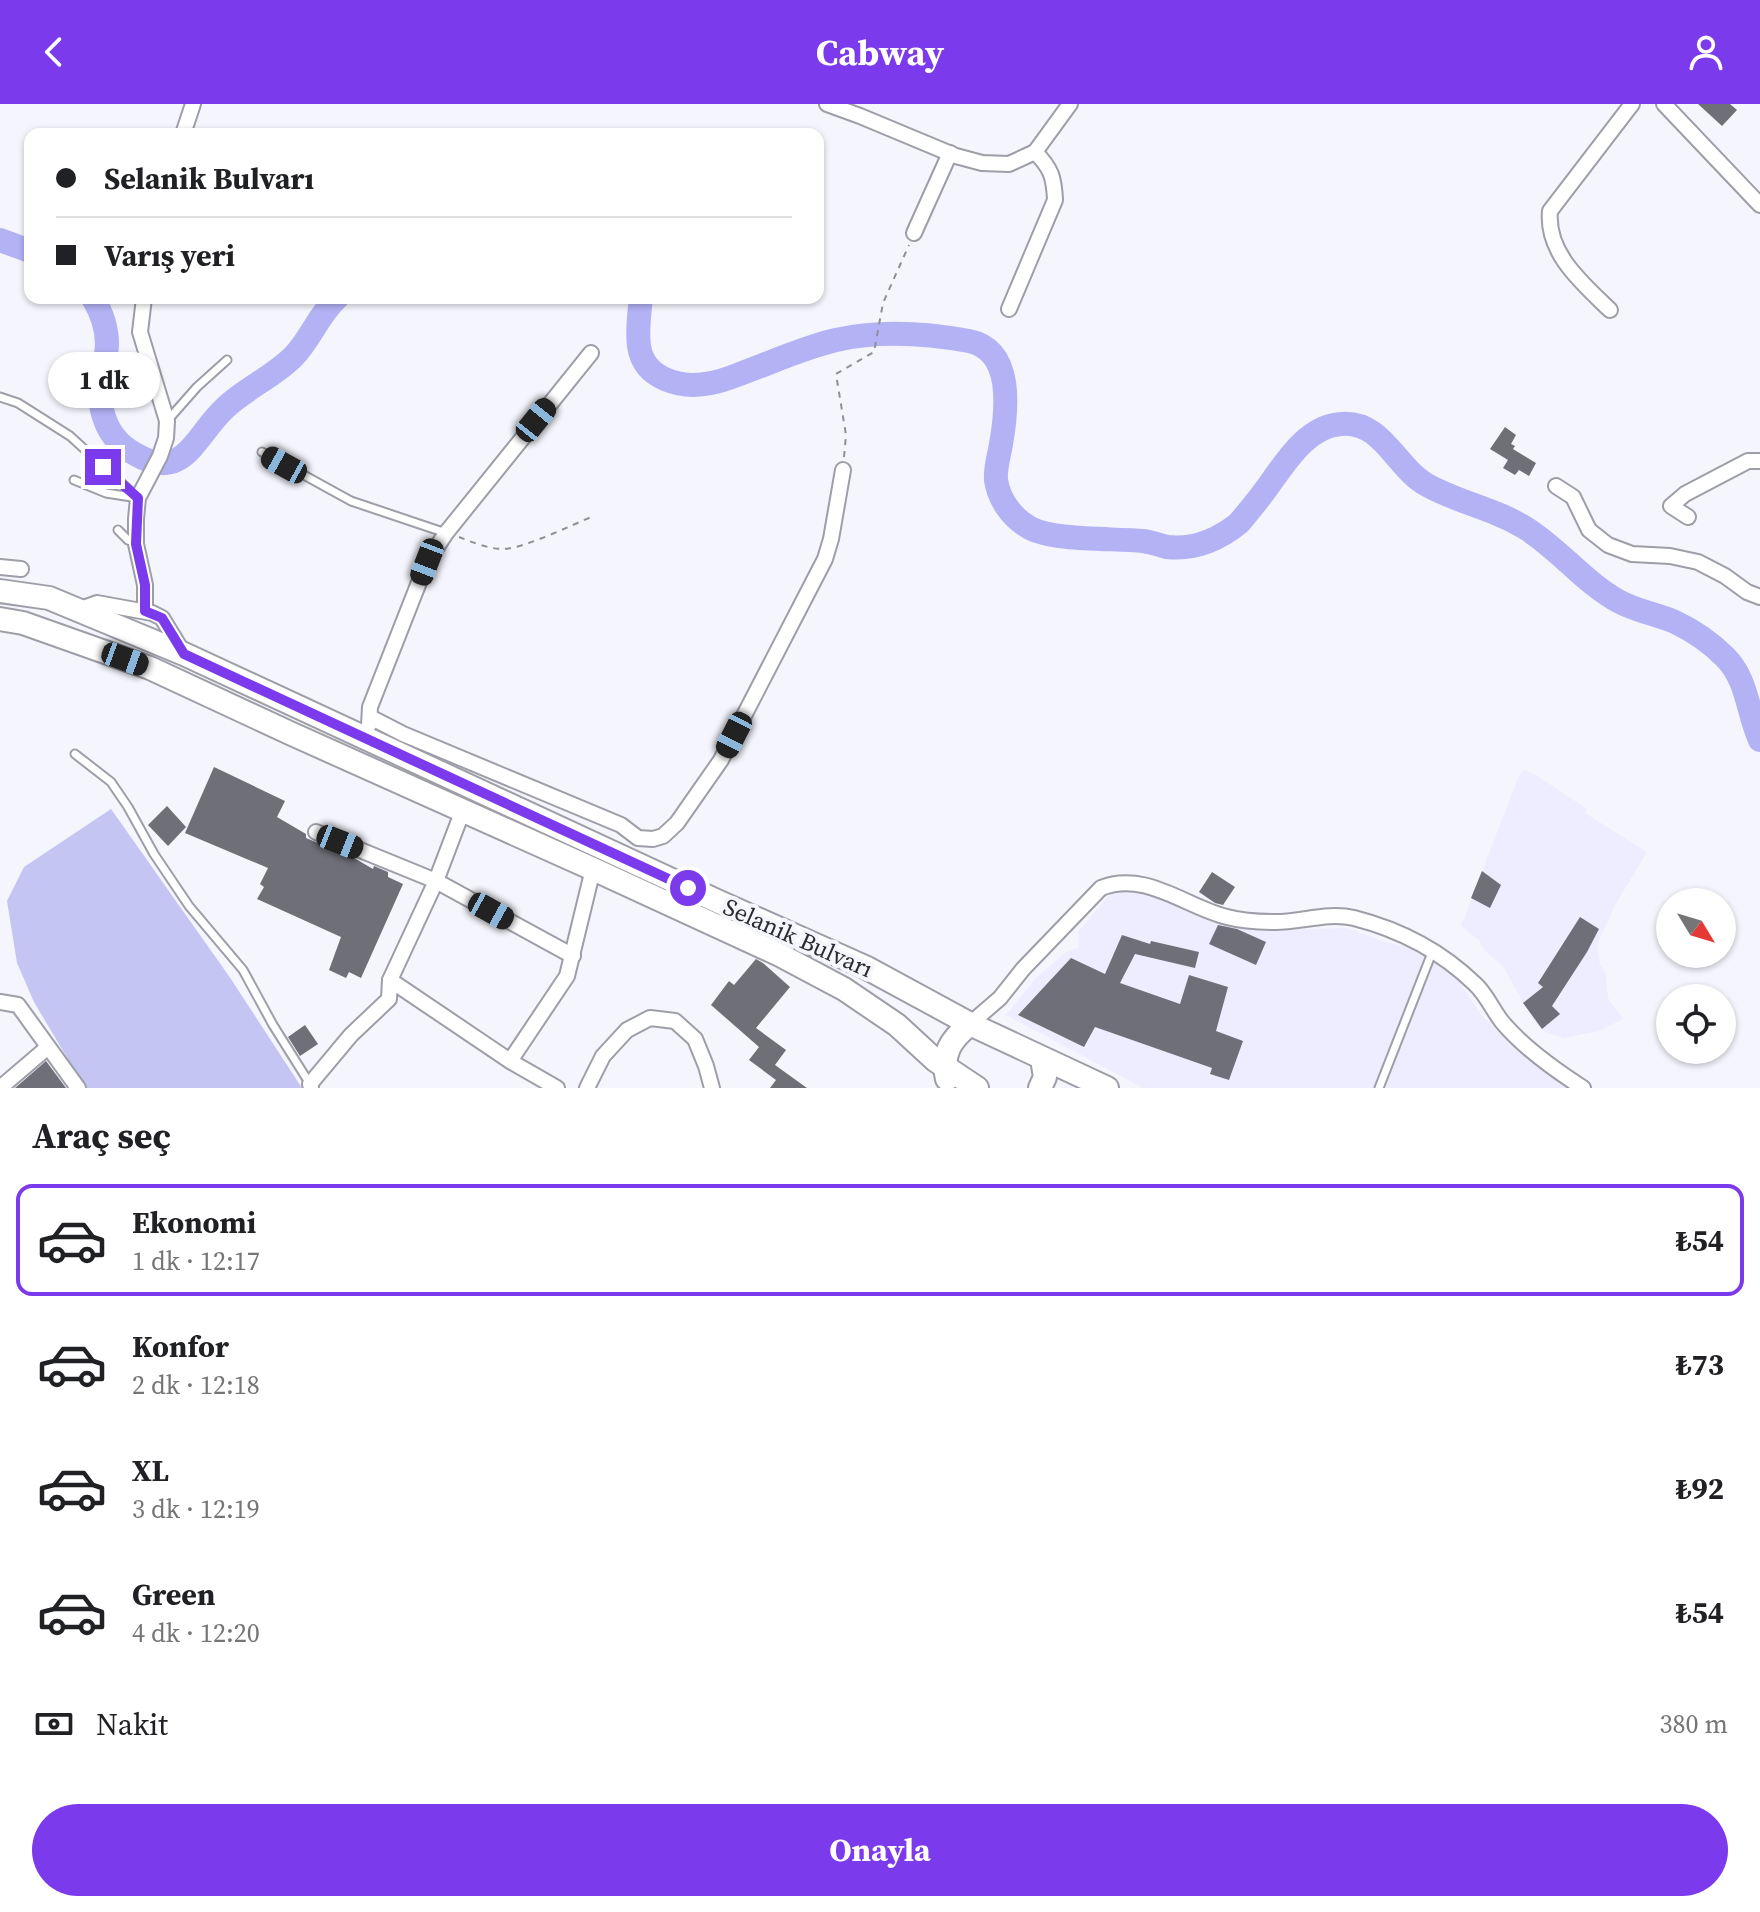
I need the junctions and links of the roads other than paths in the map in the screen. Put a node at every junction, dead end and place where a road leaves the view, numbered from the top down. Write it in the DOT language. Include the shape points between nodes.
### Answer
graph roads {
  1 [pos="193,104"];
  2 [pos="827,104"];
  3 [pos="1070,104"];
  4 [pos="1632,104"];
  5 [pos="1664,104"];
  6 [pos="185,128"];
  7 [pos="1035,152"];
  8 [pos="950,153"];
  9 [pos="1760,205"];
  10 [pos="914,233"];
  11 [pos="143,304"];
  12 [pos="1009,309"];
  13 [pos="1610,310"];
  14 [pos="591,353"];
  15 [pos="227,360"];
  16 [pos="0,397"];
  17 [pos="167,421"];
  18 [pos="262,452"];
  19 [pos="1760,461"];
  20 [pos="843,470"];
  21 [pos="74,480"];
  22 [pos="1556,486"];
  23 [pos="138,498"];
  24 [pos="1688,517"];
  25 [pos="118,530"];
  26 [pos="446,533"];
  27 [pos="136,544"];
  28 [pos="0,567"];
  29 [pos="21,569"];
  30 [pos="0,591"];
  31 [pos="1760,597"];
  32 [pos="78,610"];
  33 [pos="145,611"];
  34 [pos="0,619"];
  35 [pos="184,654"];
  36 [pos="336,725"];
  37 [pos="369,728"];
  38 [pos="326,749"];
  39 [pos="75,754"];
  40 [pos="463,810"];
  41 [pos="316,832"];
  42 [pos="593,869"];
  43 [pos="436,881"];
  44 [pos="1433,950"];
  45 [pos="573,956"];
  46 [pos="390,980"];
  47 [pos="0,1002"];
  48 [pos="970,1024"];
  49 [pos="48,1047"];
  50 [pos="1042,1059"];
  51 [pos="510,1061"];
  52 [pos="944,1066"];
  53 [pos="310,1086"];
  54 [pos="1091,1086"];
  55 [pos="0,1088"];
  56 [pos="78,1088"];
  57 [pos="557,1088"];
  58 [pos="587,1088"];
  59 [pos="712,1088"];
  60 [pos="950,1088"];
  61 [pos="977,1088"];
  62 [pos="1040,1088"];
  63 [pos="1379,1088"];
  64 [pos="1583,1088"];
  1 -- 6 [label="street"];
  2 -- 8 [label="street"];
  3 -- 7 [label="street"];
  4 -- 13 [label="street" via="1550,211 1556,248 1576,278"];
  5 -- 9 [label="street"];
  7 -- 8 [label="street" via="1009,164"];
  7 -- 12 [label="street" via="1048,164 1055,200"];
  8 -- 10 [label="street"];
  11 -- 17 [label="street" via="140,332"];
  14 -- 26 [label="street"];
  15 -- 17 [label="lane"];
  16 -- 23 [label="lane" via="70,436"];
  17 -- 23 [label="street" via="160,456"];
  18 -- 26 [label="lane" via="351,501"];
  19 -- 24 [label="street" via="1748,461 1671,506"];
  20 -- 37 [label="street" via="825,559 721,760 663,836 638,838 621,825 403,734"];
  21 -- 23 [label="lane"];
  22 -- 31 [label="street" via="1573,497 1589,530 1608,545 1632,554 1698,562"];
  23 -- 27 [label="street"];
  25 -- 27 [label="lane"];
  26 -- 37 [label="street" via="427,562 370,707"];
  27 -- 33 [label="street"];
  28 -- 29 [label="street"];
  30 -- 32 [label="main road, Selanik Bulvarı" via="49,598"];
  32 -- 33 [label="street" via="97,603"];
  32 -- 35 [label="main road, Selanik Bulvarı"];
  33 -- 35 [label="street" via="162,618"];
  34 -- 38 [label="main road, Selanik Bulvarı" via="150,668"];
  35 -- 36 [label="main road, Selanik Bulvarı"];
  36 -- 37 [label="main road, Selanik Bulvarı"];
  36 -- 38 [label="main road"];
  37 -- 48 [label="main road, Selanik Bulvarı" via="703,895 865,967"];
  38 -- 40 [label="main road, Selanik Bulvarı"];
  39 -- 53 [label="lane" via="111,782 189,906 243,970"];
  40 -- 42 [label="main road, Selanik Bulvarı"];
  40 -- 43 [label="street"];
  41 -- 43 [label="street"];
  42 -- 45 [label="street"];
  42 -- 52 [label="main road, Selanik Bulvarı" via="844,989"];
  43 -- 45 [label="street"];
  43 -- 46 [label="street"];
  44 -- 48 [label="street" via="1350,917 1275,922 1229,918 1148,885 1113,883 1090,898"];
  44 -- 63 [label="lane"];
  44 -- 64 [label="street" via="1478,987 1521,1040"];
  45 -- 51 [label="street" via="567,976"];
  46 -- 51 [label="street"];
  46 -- 53 [label="street" via="389,999"];
  47 -- 49 [label="street" via="18,1005"];
  48 -- 50 [label="main road, Selanik Bulvarı"];
  48 -- 52 [label="main road" via="949,1046"];
  49 -- 55 [label="street"];
  49 -- 56 [label="street"];
  50 -- 54 [label="main road, Selanik Bulvarı"];
  50 -- 62 [label="main road" via="1045,1077"];
  51 -- 57 [label="street"];
  52 -- 60 [label="main road"];
  52 -- 61 [label="main road, Selanik Bulvarı"];
  58 -- 59 [label="street" via="603,1056 627,1030 650,1018 675,1021 695,1039"];
}
